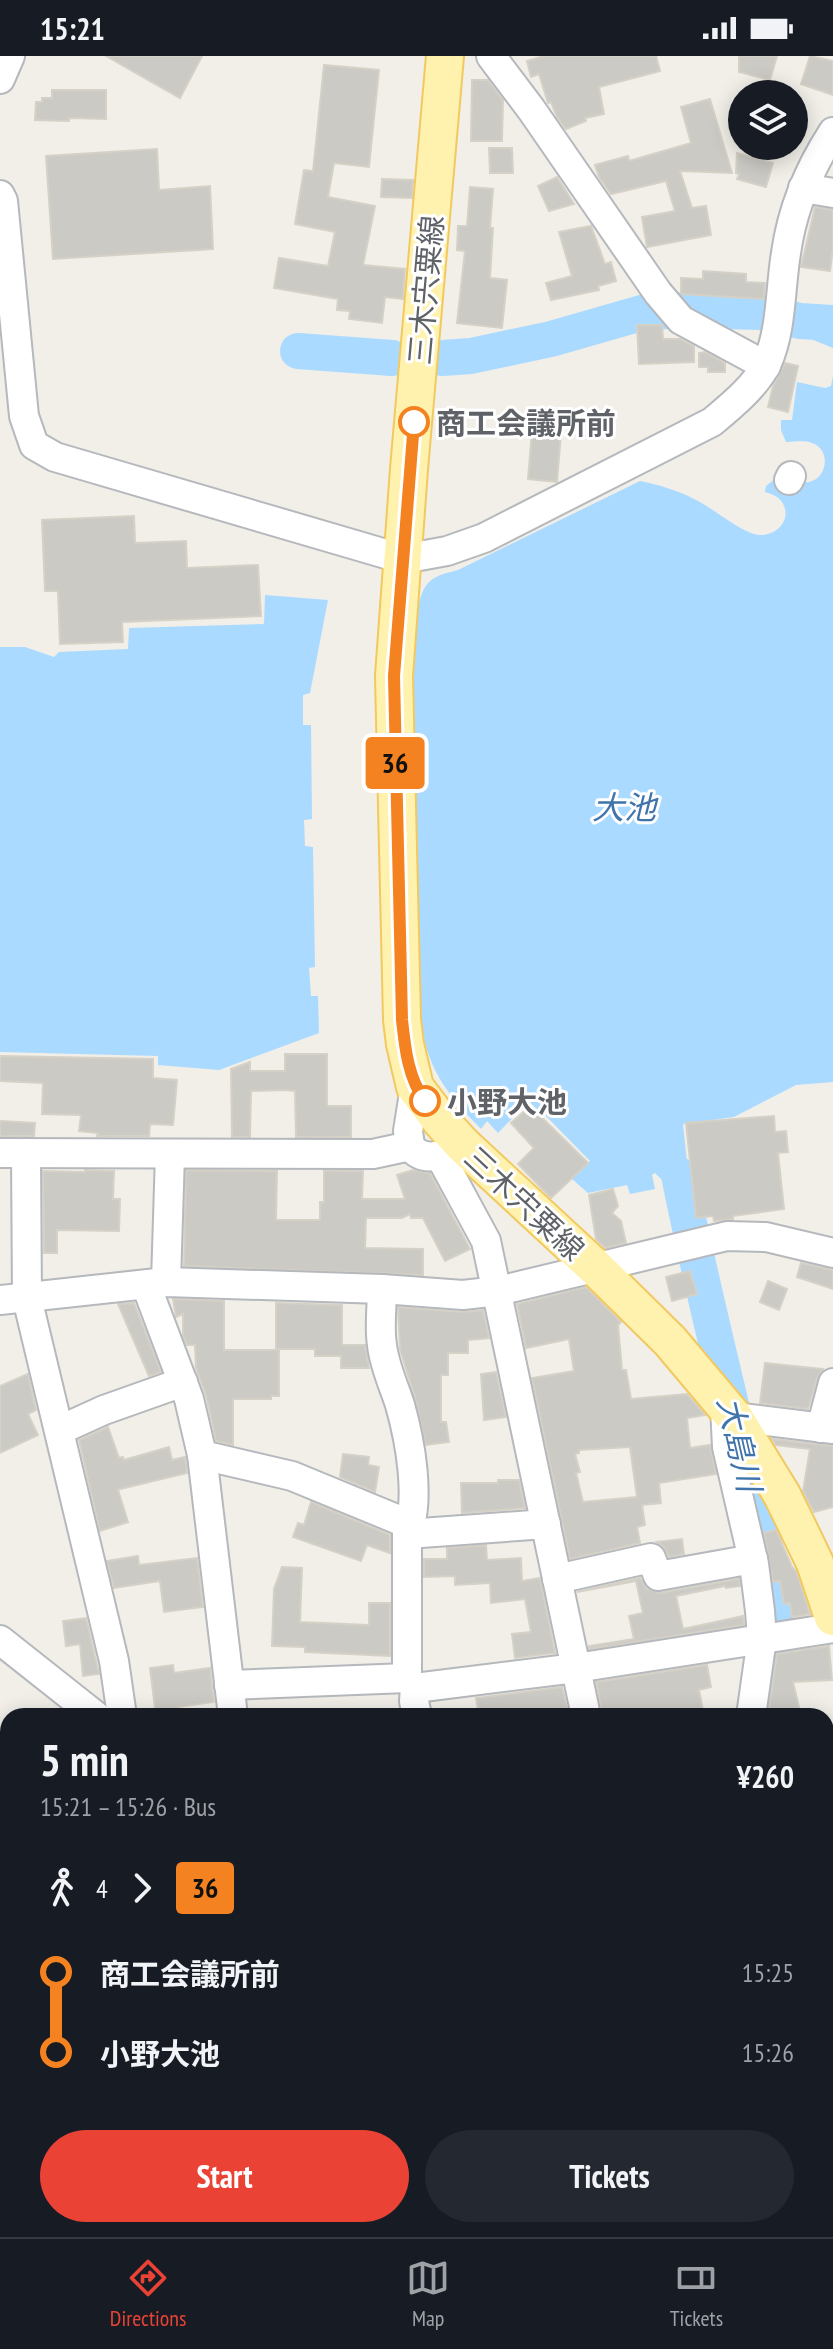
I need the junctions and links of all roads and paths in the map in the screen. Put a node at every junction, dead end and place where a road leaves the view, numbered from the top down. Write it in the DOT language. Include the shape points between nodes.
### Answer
graph roads {
  1 [pos="10,56"];
  2 [pos="445,56"];
  3 [pos="491,56"];
  4 [pos="0,79"];
  5 [pos="833,132"];
  6 [pos="803,188"];
  7 [pos="833,193"];
  8 [pos="0,195"];
  9 [pos="766,366"];
  10 [pos="403,559"];
  11 [pos="415,1087"];
  12 [pos="410,1146"];
  13 [pos="451,1150"];
  14 [pos="13,1153"];
  15 [pos="170,1154"];
  16 [pos="833,1253"];
  17 [pos="597,1269"];
  18 [pos="156,1283"];
  19 [pos="382,1289"];
  20 [pos="498,1291"];
  21 [pos="14,1299"];
  22 [pos="183,1382"];
  23 [pos="833,1383"];
  24 [pos="729,1412"];
  25 [pos="827,1428"];
  26 [pos="60,1430"];
  27 [pos="202,1455"];
  28 [pos="546,1524"];
  29 [pos="409,1529"];
  30 [pos="753,1559"];
  31 [pos="557,1579"];
  32 [pos="833,1617"];
  33 [pos="833,1628"];
  34 [pos="762,1638"];
  35 [pos="0,1640"];
  36 [pos="576,1668"];
  37 [pos="229,1685"];
  38 [pos="413,1694"];
  39 [pos="86,1708"];
  40 [pos="121,1708"];
  41 [pos="232,1708"];
  42 [pos="584,1708"];
  43 [pos="752,1708"];
  1 -- 4 [label="street"];
  2 -- 10 [label="main road, 三木宍粟線"];
  3 -- 9 [label="street" via="681,320"];
  5 -- 6 [label="street"];
  6 -- 7 [label="street"];
  6 -- 9 [label="street"];
  8 -- 10 [label="street" via="24,416 34,445 70,462"];
  9 -- 10 [label="street" via="712,422 484,538"];
  10 -- 11 [label="main road, 三木宍粟線" via="394,688 398,898 402,1020"];
  11 -- 12 [label="street"];
  11 -- 13 [label="main road, 三木宍粟線" via="440,1120"];
  12 -- 13 [label="street" via="431,1157"];
  12 -- 15 [label="street" via="373,1154"];
  13 -- 17 [label="main road, 三木宍粟線"];
  13 -- 20 [label="street" via="486,1241"];
  14 -- 15 [label="street"];
  14 -- 21 [label="street"];
  15 -- 18 [label="street"];
  16 -- 17 [label="street" via="766,1237 727,1236"];
  17 -- 20 [label="street"];
  17 -- 24 [label="main road, 三木宍粟線" via="670,1341"];
  18 -- 19 [label="street"];
  18 -- 21 [label="street"];
  18 -- 22 [label="street"];
  19 -- 20 [label="street" via="463,1295"];
  19 -- 29 [label="street" via="382,1346 409,1444"];
  20 -- 28 [label="street"];
  21 -- 26 [label="street"];
  22 -- 26 [label="street"];
  22 -- 27 [label="street"];
  23 -- 25 [label="street"];
  24 -- 25 [label="street"];
  24 -- 30 [label="street" via="727,1447"];
  24 -- 32 [label="main road, 三木宍粟線" via="782,1495 815,1563"];
  26 -- 40 [label="street"];
  27 -- 29 [label="street" via="292,1476"];
  27 -- 37 [label="street"];
  28 -- 29 [label="street"];
  28 -- 31 [label="street"];
  29 -- 38 [label="street"];
  30 -- 31 [label="street" via="658,1576 651,1558"];
  30 -- 34 [label="street"];
  31 -- 36 [label="street"];
  33 -- 34 [label="street"];
  34 -- 36 [label="street"];
  34 -- 43 [label="street"];
  35 -- 39 [label="street"];
  36 -- 38 [label="street"];
  36 -- 42 [label="street"];
  37 -- 38 [label="street"];
  37 -- 41 [label="street"];
}
